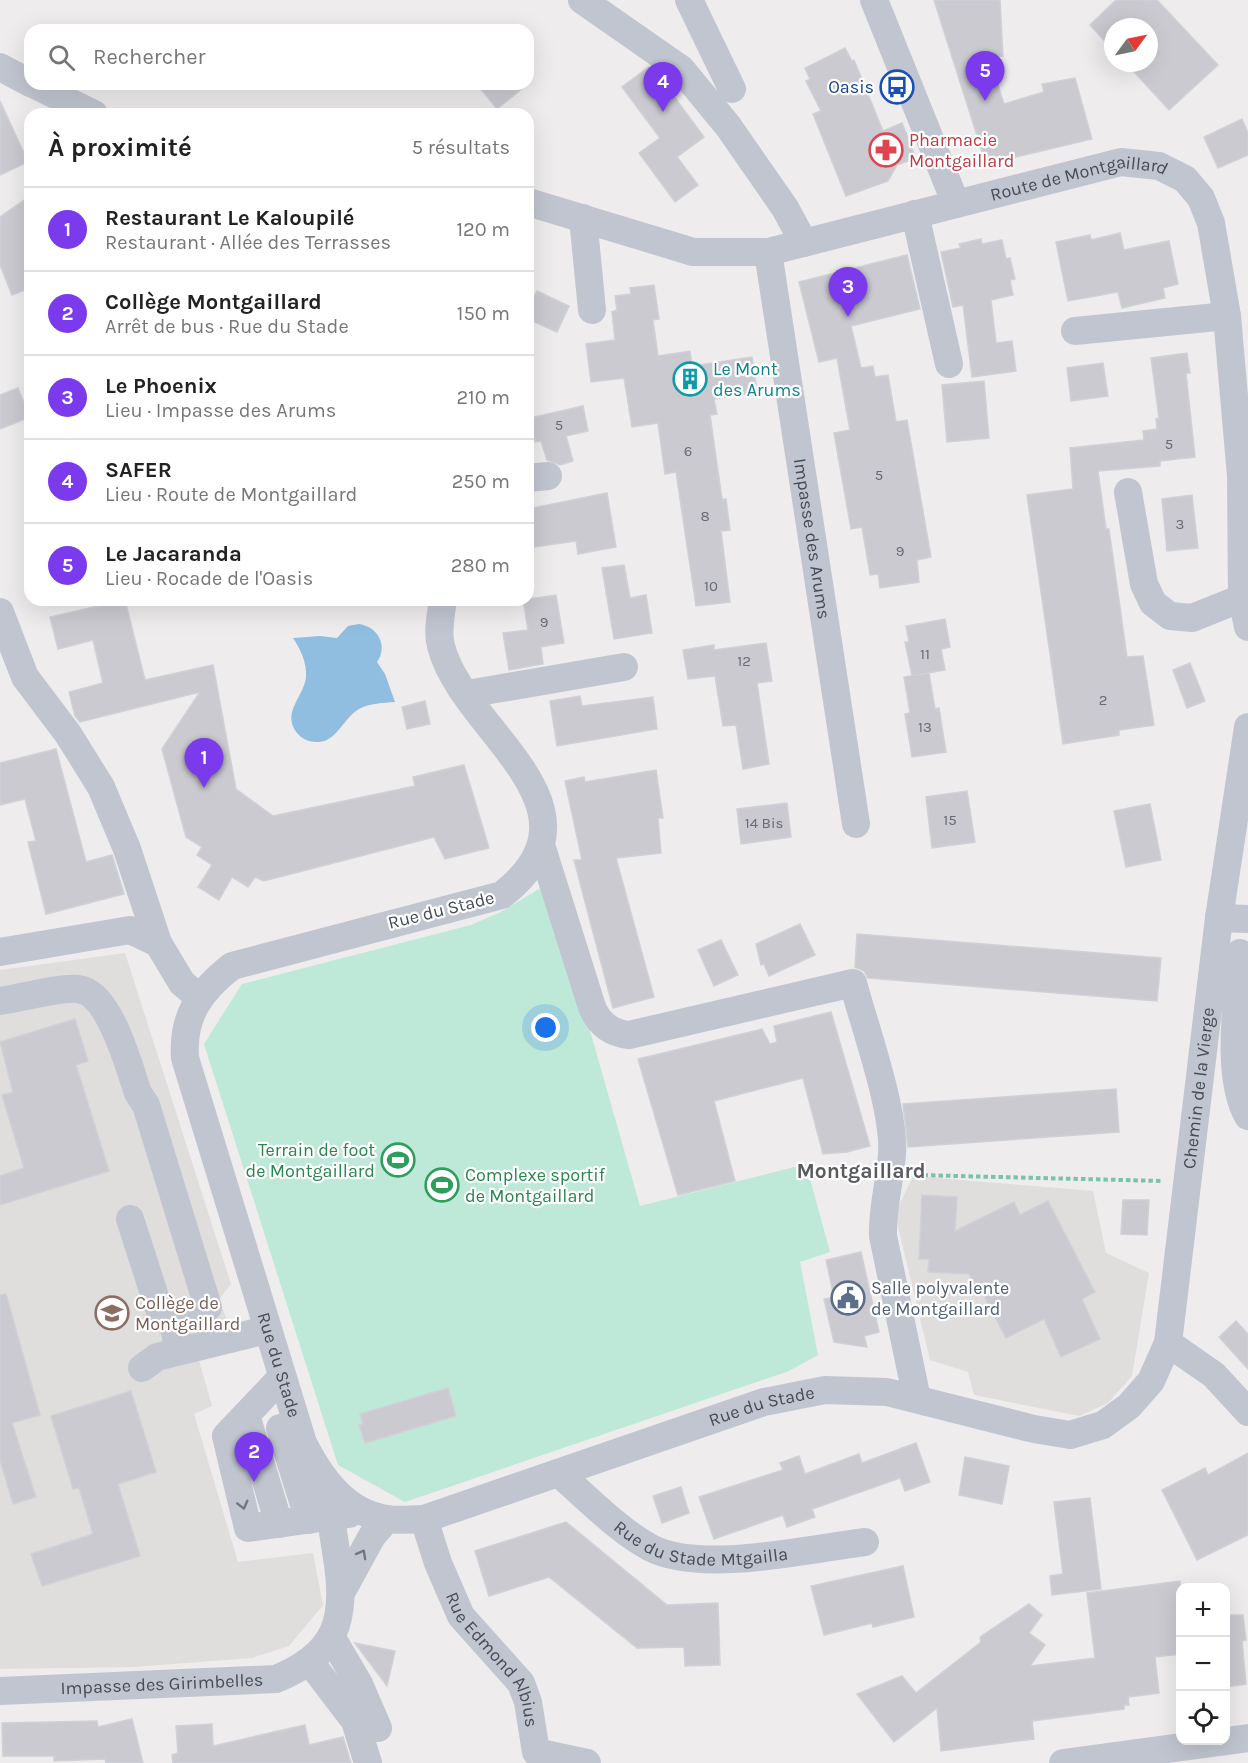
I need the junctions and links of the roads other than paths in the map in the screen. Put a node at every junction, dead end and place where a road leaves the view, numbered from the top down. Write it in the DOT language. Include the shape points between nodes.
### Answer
graph roads {
  1 [pos="582,0"];
  2 [pos="689,0"];
  3 [pos="874,0"];
  4 [pos="0,68"];
  5 [pos="24,79"];
  6 [pos="732,89"];
  7 [pos="46,90"];
  8 [pos="82,108"];
  9 [pos="534,204"];
  10 [pos="956,204"];
  11 [pos="915,214"];
  12 [pos="583,218"];
  13 [pos="804,243"];
  14 [pos="768,252"];
  15 [pos="591,310"];
  16 [pos="1227,316"];
  17 [pos="1076,331"];
  18 [pos="949,364"];
  19 [pos="1128,492"];
  20 [pos="1242,598"];
  21 [pos="443,606"];
  22 [pos="0,612"];
  23 [pos="1248,627"];
  24 [pos="624,667"];
  25 [pos="467,694"];
  26 [pos="1248,727"];
  27 [pos="856,824"];
  28 [pos="541,845"];
  29 [pos="1220,918"];
  30 [pos="1248,919"];
  31 [pos="165,934"];
  32 [pos="0,952"];
  33 [pos="1244,960"];
  34 [pos="200,998"];
  35 [pos="0,1001"];
  36 [pos="1248,1116"];
  37 [pos="130,1219"];
  38 [pos="172,1318"];
  39 [pos="266,1330"];
  40 [pos="1168,1343"];
  41 [pos="179,1350"];
  42 [pos="142,1368"];
  43 [pos="264,1396"];
  44 [pos="917,1400"];
  45 [pos="1248,1413"];
  46 [pos="558,1473"];
  47 [pos="324,1479"];
  48 [pos="375,1516"];
  49 [pos="424,1519"];
  50 [pos="303,1520"];
  51 [pos="865,1542"];
  52 [pos="342,1591"];
  53 [pos="332,1638"];
  54 [pos="310,1662"];
  55 [pos="0,1691"];
  56 [pos="378,1728"];
  57 [pos="1248,1738"];
  58 [pos="537,1758"];
  59 [pos="1128,1759"];
  60 [pos="368,1763"];
  61 [pos="587,1763"];
  62 [pos="1063,1763"];
  1 -- 13 [label="street" via="681,69 728,126 785,208"];
  2 -- 6 [label="street"];
  3 -- 10 [label="street"];
  4 -- 5 [label="street"];
  7 -- 8 [label="street"];
  9 -- 12 [label="street, Route de Montgaillard"];
  10 -- 11 [label="street, Route de Montgaillard"];
  10 -- 16 [label="street, Route de Montgaillard" via="1121,162 1140,162 1172,171 1185,179 1201,198 1211,223"];
  11 -- 13 [label="street, Route de Montgaillard"];
  11 -- 18 [label="street"];
  12 -- 14 [label="street, Route de Montgaillard" via="693,252"];
  12 -- 15 [label="street"];
  13 -- 14 [label="street, Route de Montgaillard"];
  14 -- 27 [label="street, Impasse des Arums"];
  16 -- 17 [label="street"];
  16 -- 20 [label="street, Route de Montgaillard" via="1241,476"];
  19 -- 20 [label="street" via="1144,584 1154,603 1170,616 1192,618"];
  20 -- 23 [label="street, Route de Montgaillard"];
  21 -- 25 [label="street, Rue du Stade" via="440,644"];
  22 -- 31 [label="street" via="25,677 101,787"];
  24 -- 25 [label="street"];
  25 -- 28 [label="street, Rue du Stade" via="521,767 534,793 543,821"];
  26 -- 29 [label="street, Chemin de la Vierge"];
  28 -- 34 [label="street, Rue du Stade" via="533,866 502,895 251,958 213,980"];
  28 -- 44 [label="street" via="592,1007 597,1018 618,1034 629,1035 853,982 890,1118 892,1153 882,1214 883,1236"];
  29 -- 30 [label="street"];
  29 -- 33 [label="street"];
  29 -- 40 [label="street, Chemin de la Vierge"];
  31 -- 32 [label="street" via="130,930"];
  31 -- 34 [label="street" via="182,983"];
  33 -- 36 [label="street" via="1235,1075 1240,1103"];
  34 -- 39 [label="street, Rue du Stade" via="184,1036 185,1058"];
  35 -- 38 [label="street" via="78,989 94,994 108,1014 146,1105 208,1307"];
  37 -- 38 [label="street" via="159,1309"];
  38 -- 41 [label="street"];
  39 -- 41 [label="street"];
  39 -- 43 [label="street, Rue du Stade"];
  40 -- 44 [label="street, Rue du Stade" via="1151,1381 1129,1406 1103,1425 1070,1435"];
  40 -- 45 [label="street" via="1214,1375"];
  41 -- 42 [label="street" via="157,1357"];
  43 -- 47 [label="street, Rue du Stade" via="303,1443"];
  43 -- 50 [label="street"];
  43 -- 50 [label="street, one-way" via="226,1436 248,1528"];
  44 -- 46 [label="street, Rue du Stade" via="886,1392 825,1390 764,1402"];
  46 -- 49 [label="street, Rue du Stade"];
  46 -- 51 [label="street, Rue du Stade Mtgailla" via="640,1541 666,1554 734,1559"];
  47 -- 48 [label="street, Rue du Stade" via="343,1499"];
  47 -- 50 [label="street, Impasse des Girimbelles"];
  48 -- 49 [label="street, Rue du Stade"];
  48 -- 50 [label="street"];
  52 -- 48 [label="street, Impasse des Girimbelles, one-way" via="372,1536"];
  49 -- 58 [label="street, Rue Edmond Albius" via="461,1616 520,1683 528,1702"];
  50 -- 52 [label="street, Impasse des Girimbelles"];
  52 -- 53 [label="street, Impasse des Girimbelles" via="338,1625"];
  53 -- 54 [label="street, Impasse des Girimbelles"];
  53 -- 56 [label="street" via="359,1684"];
  54 -- 55 [label="street, Impasse des Girimbelles" via="276,1679"];
  54 -- 60 [label="street" via="355,1721"];
  57 -- 59 [label="street"];
  58 -- 61 [label="street, Rue Edmond Albius"];
  59 -- 62 [label="street"];
}
